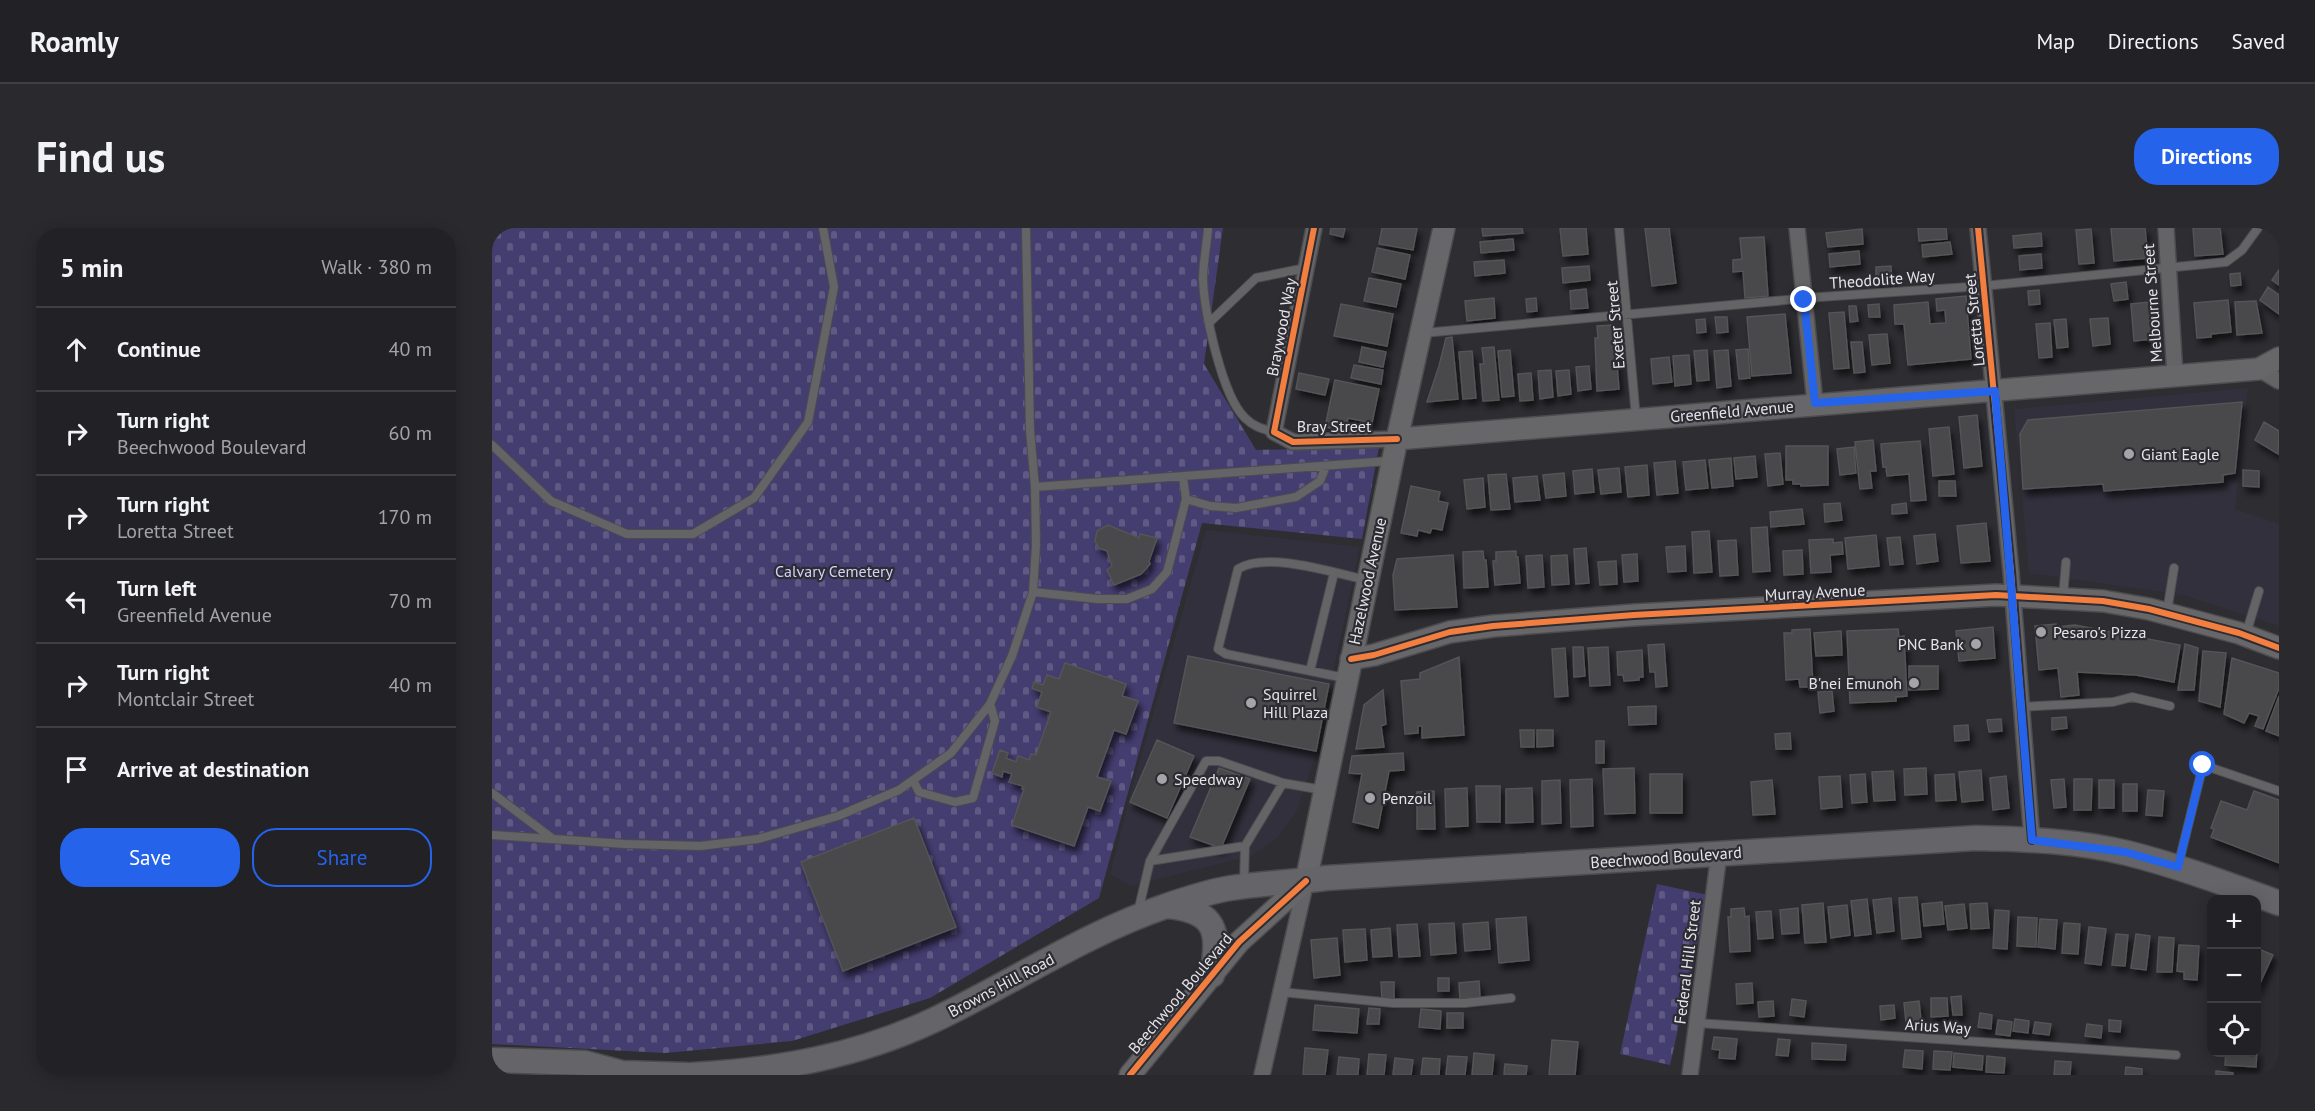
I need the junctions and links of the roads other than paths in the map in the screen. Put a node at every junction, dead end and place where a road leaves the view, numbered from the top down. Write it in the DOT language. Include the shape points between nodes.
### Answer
graph roads {
  1 [pos="823,228"];
  2 [pos="1026,228"];
  3 [pos="1208,228"];
  4 [pos="1314,228"];
  5 [pos="1444,228"];
  6 [pos="1619,228"];
  7 [pos="1797,228"];
  8 [pos="1978,228"];
  9 [pos="2166,228"];
  10 [pos="2258,228"];
  11 [pos="1306,268"];
  12 [pos="2170,269"];
  13 [pos="1983,286"];
  14 [pos="1804,300"];
  15 [pos="1627,314"];
  16 [pos="1210,322"];
  17 [pos="1421,333"];
  18 [pos="2279,358"];
  19 [pos="2259,369"];
  20 [pos="2175,376"];
  21 [pos="2279,381"];
  22 [pos="1995,391"];
  23 [pos="1815,403"];
  24 [pos="1637,421"];
  25 [pos="1274,432"];
  26 [pos="1397,439"];
  27 [pos="492,445"];
  28 [pos="1392,461"];
  29 [pos="1326,466"];
  30 [pos="1183,477"];
  31 [pos="1035,487"];
  32 [pos="1186,499"];
  33 [pos="2066,562"];
  34 [pos="2174,568"];
  35 [pos="1334,573"];
  36 [pos="1367,580"];
  37 [pos="2259,591"];
  38 [pos="1033,592"];
  39 [pos="2013,595"];
  40 [pos="2062,598"];
  41 [pos="2167,613"];
  42 [pos="2246,635"];
  43 [pos="2279,648"];
  44 [pos="1349,669"];
  45 [pos="1310,671"];
  46 [pos="990,704"];
  47 [pos="2020,706"];
  48 [pos="2170,706"];
  49 [pos="913,780"];
  50 [pos="1283,783"];
  51 [pos="1324,790"];
  52 [pos="2279,791"];
  53 [pos="492,793"];
  54 [pos="492,835"];
  55 [pos="553,839"];
  56 [pos="2032,840"];
  57 [pos="1245,846"];
  58 [pos="1719,854"];
  59 [pos="1150,861"];
  60 [pos="2178,867"];
  61 [pos="1306,881"];
  62 [pos="1244,887"];
  63 [pos="2279,903"];
  64 [pos="1166,906"];
  65 [pos="1137,917"];
  66 [pos="1212,975"];
  67 [pos="1281,992"];
  68 [pos="1512,998"];
  69 [pos="1697,1023"];
  70 [pos="2176,1055"];
  71 [pos="492,1060"];
  72 [pos="619,1074"];
  73 [pos="687,1075"];
  74 [pos="692,1075"];
  75 [pos="1130,1075"];
  76 [pos="1262,1075"];
  77 [pos="1690,1075"];
  1 -- 27 [label="lane" via="834,287 808,422 754,498 693,534 627,534 551,501"];
  2 -- 31 [label="lane" via="1030,430"];
  3 -- 16 [label="lane, Bray Street" via="1203,279"];
  4 -- 11 [label="street, Braywood Way"];
  5 -- 17 [label="main road, Hazelwood Avenue"];
  6 -- 15 [label="lane, Exeter Street"];
  7 -- 14 [label="street"];
  8 -- 13 [label="street, Loretta Street"];
  9 -- 12 [label="street, Melbourne Street"];
  10 -- 12 [label="lane, Theodolite Way" via="2242,250 2226,262"];
  11 -- 16 [label="lane" via="1256,278"];
  11 -- 25 [label="street, Braywood Way"];
  12 -- 13 [label="lane, Theodolite Way"];
  12 -- 20 [label="street, Melbourne Street"];
  13 -- 14 [label="lane, Theodolite Way"];
  13 -- 22 [label="street, Loretta Street"];
  14 -- 15 [label="lane, Theodolite Way"];
  14 -- 23 [label="street"];
  15 -- 17 [label="lane, Theodolite Way"];
  15 -- 24 [label="lane, Exeter Street"];
  16 -- 25 [label="lane, Bray Street" via="1225,384 1243,417 1255,427"];
  17 -- 26 [label="main road, Hazelwood Avenue"];
  18 -- 19 [label="main road, Greenfield Avenue"];
  19 -- 20 [label="main road, Greenfield Avenue"];
  19 -- 21 [label="street"];
  20 -- 22 [label="main road, Greenfield Avenue"];
  22 -- 23 [label="main road, Greenfield Avenue"];
  22 -- 39 [label="street, Loretta Street"];
  23 -- 24 [label="main road, Greenfield Avenue"];
  24 -- 26 [label="main road, Greenfield Avenue"];
  25 -- 26 [label="street, Bray Street" via="1293,441"];
  26 -- 28 [label="main road, Hazelwood Avenue"];
  28 -- 29 [label="lane"];
  28 -- 36 [label="main road, Hazelwood Avenue"];
  29 -- 30 [label="lane"];
  29 -- 32 [label="lane" via="1320,481 1296,497 1236,508"];
  30 -- 31 [label="lane"];
  30 -- 32 [label="lane"];
  31 -- 38 [label="lane"];
  32 -- 38 [label="lane" via="1167,572 1152,589 1127,599"];
  33 -- 40 [label="lane"];
  34 -- 41 [label="lane"];
  35 -- 36 [label="lane"];
  35 -- 45 [label="lane"];
  35 -- 45 [label="lane" via="1293,565 1245,564 1238,569 1218,649 1226,654"];
  36 -- 44 [label="main road, Hazelwood Avenue"];
  37 -- 42 [label="lane"];
  38 -- 46 [label="lane" via="1012,656"];
  39 -- 40 [label="main road, Murray Avenue"];
  39 -- 44 [label="main road, Murray Avenue" via="1492,626 1450,632 1374,654"];
  39 -- 47 [label="street, Loretta Street"];
  40 -- 41 [label="main road, Murray Avenue"];
  41 -- 42 [label="main road, Murray Avenue"];
  42 -- 43 [label="main road, Murray Avenue"];
  44 -- 45 [label="lane"];
  44 -- 51 [label="main road, Hazelwood Avenue"];
  46 -- 49 [label="lane" via="951,753"];
  46 -- 49 [label="lane" via="995,721 973,798 955,802 919,792"];
  47 -- 48 [label="lane" via="2114,702 2132,697"];
  47 -- 56 [label="street, Loretta Street"];
  49 -- 55 [label="lane" via="838,816 758,839 700,846"];
  50 -- 51 [label="lane"];
  50 -- 57 [label="lane"];
  50 -- 59 [label="lane" via="1219,761 1206,761"];
  51 -- 61 [label="main road, Hazelwood Avenue"];
  52 -- 60 [label="lane" via="2203,765"];
  53 -- 55 [label="lane"];
  54 -- 55 [label="lane"];
  56 -- 58 [label="main road, Beechwood Boulevard" via="1976,838"];
  56 -- 60 [label="main road, Beechwood Boulevard" via="2125,852"];
  57 -- 59 [label="lane"];
  57 -- 62 [label="lane"];
  58 -- 61 [label="main road, Beechwood Boulevard"];
  58 -- 69 [label="street, Federal Hill Street"];
  59 -- 65 [label="lane"];
  60 -- 63 [label="main road, Beechwood Boulevard"];
  61 -- 62 [label="main road, Browns Hill Road"];
  61 -- 66 [label="main road, Beechwood Boulevard" via="1239,942"];
  61 -- 67 [label="street, Hazelwood Avenue"];
  62 -- 64 [label="main road, Browns Hill Road"];
  64 -- 65 [label="main road, Browns Hill Road"];
  64 -- 66 [label="main road" via="1189,908 1206,919 1214,931 1217,947"];
  65 -- 74 [label="main road, Browns Hill Road" via="933,1020 881,1042 752,1071"];
  66 -- 75 [label="main road, Beechwood Boulevard"];
  67 -- 68 [label="lane" via="1393,1003 1465,1003"];
  67 -- 76 [label="street, Hazelwood Avenue"];
  69 -- 70 [label="lane, Arius Way"];
  69 -- 77 [label="street, Federal Hill Street"];
  71 -- 72 [label="main road" via="585,1063"];
  72 -- 73 [label="main road"];
}
